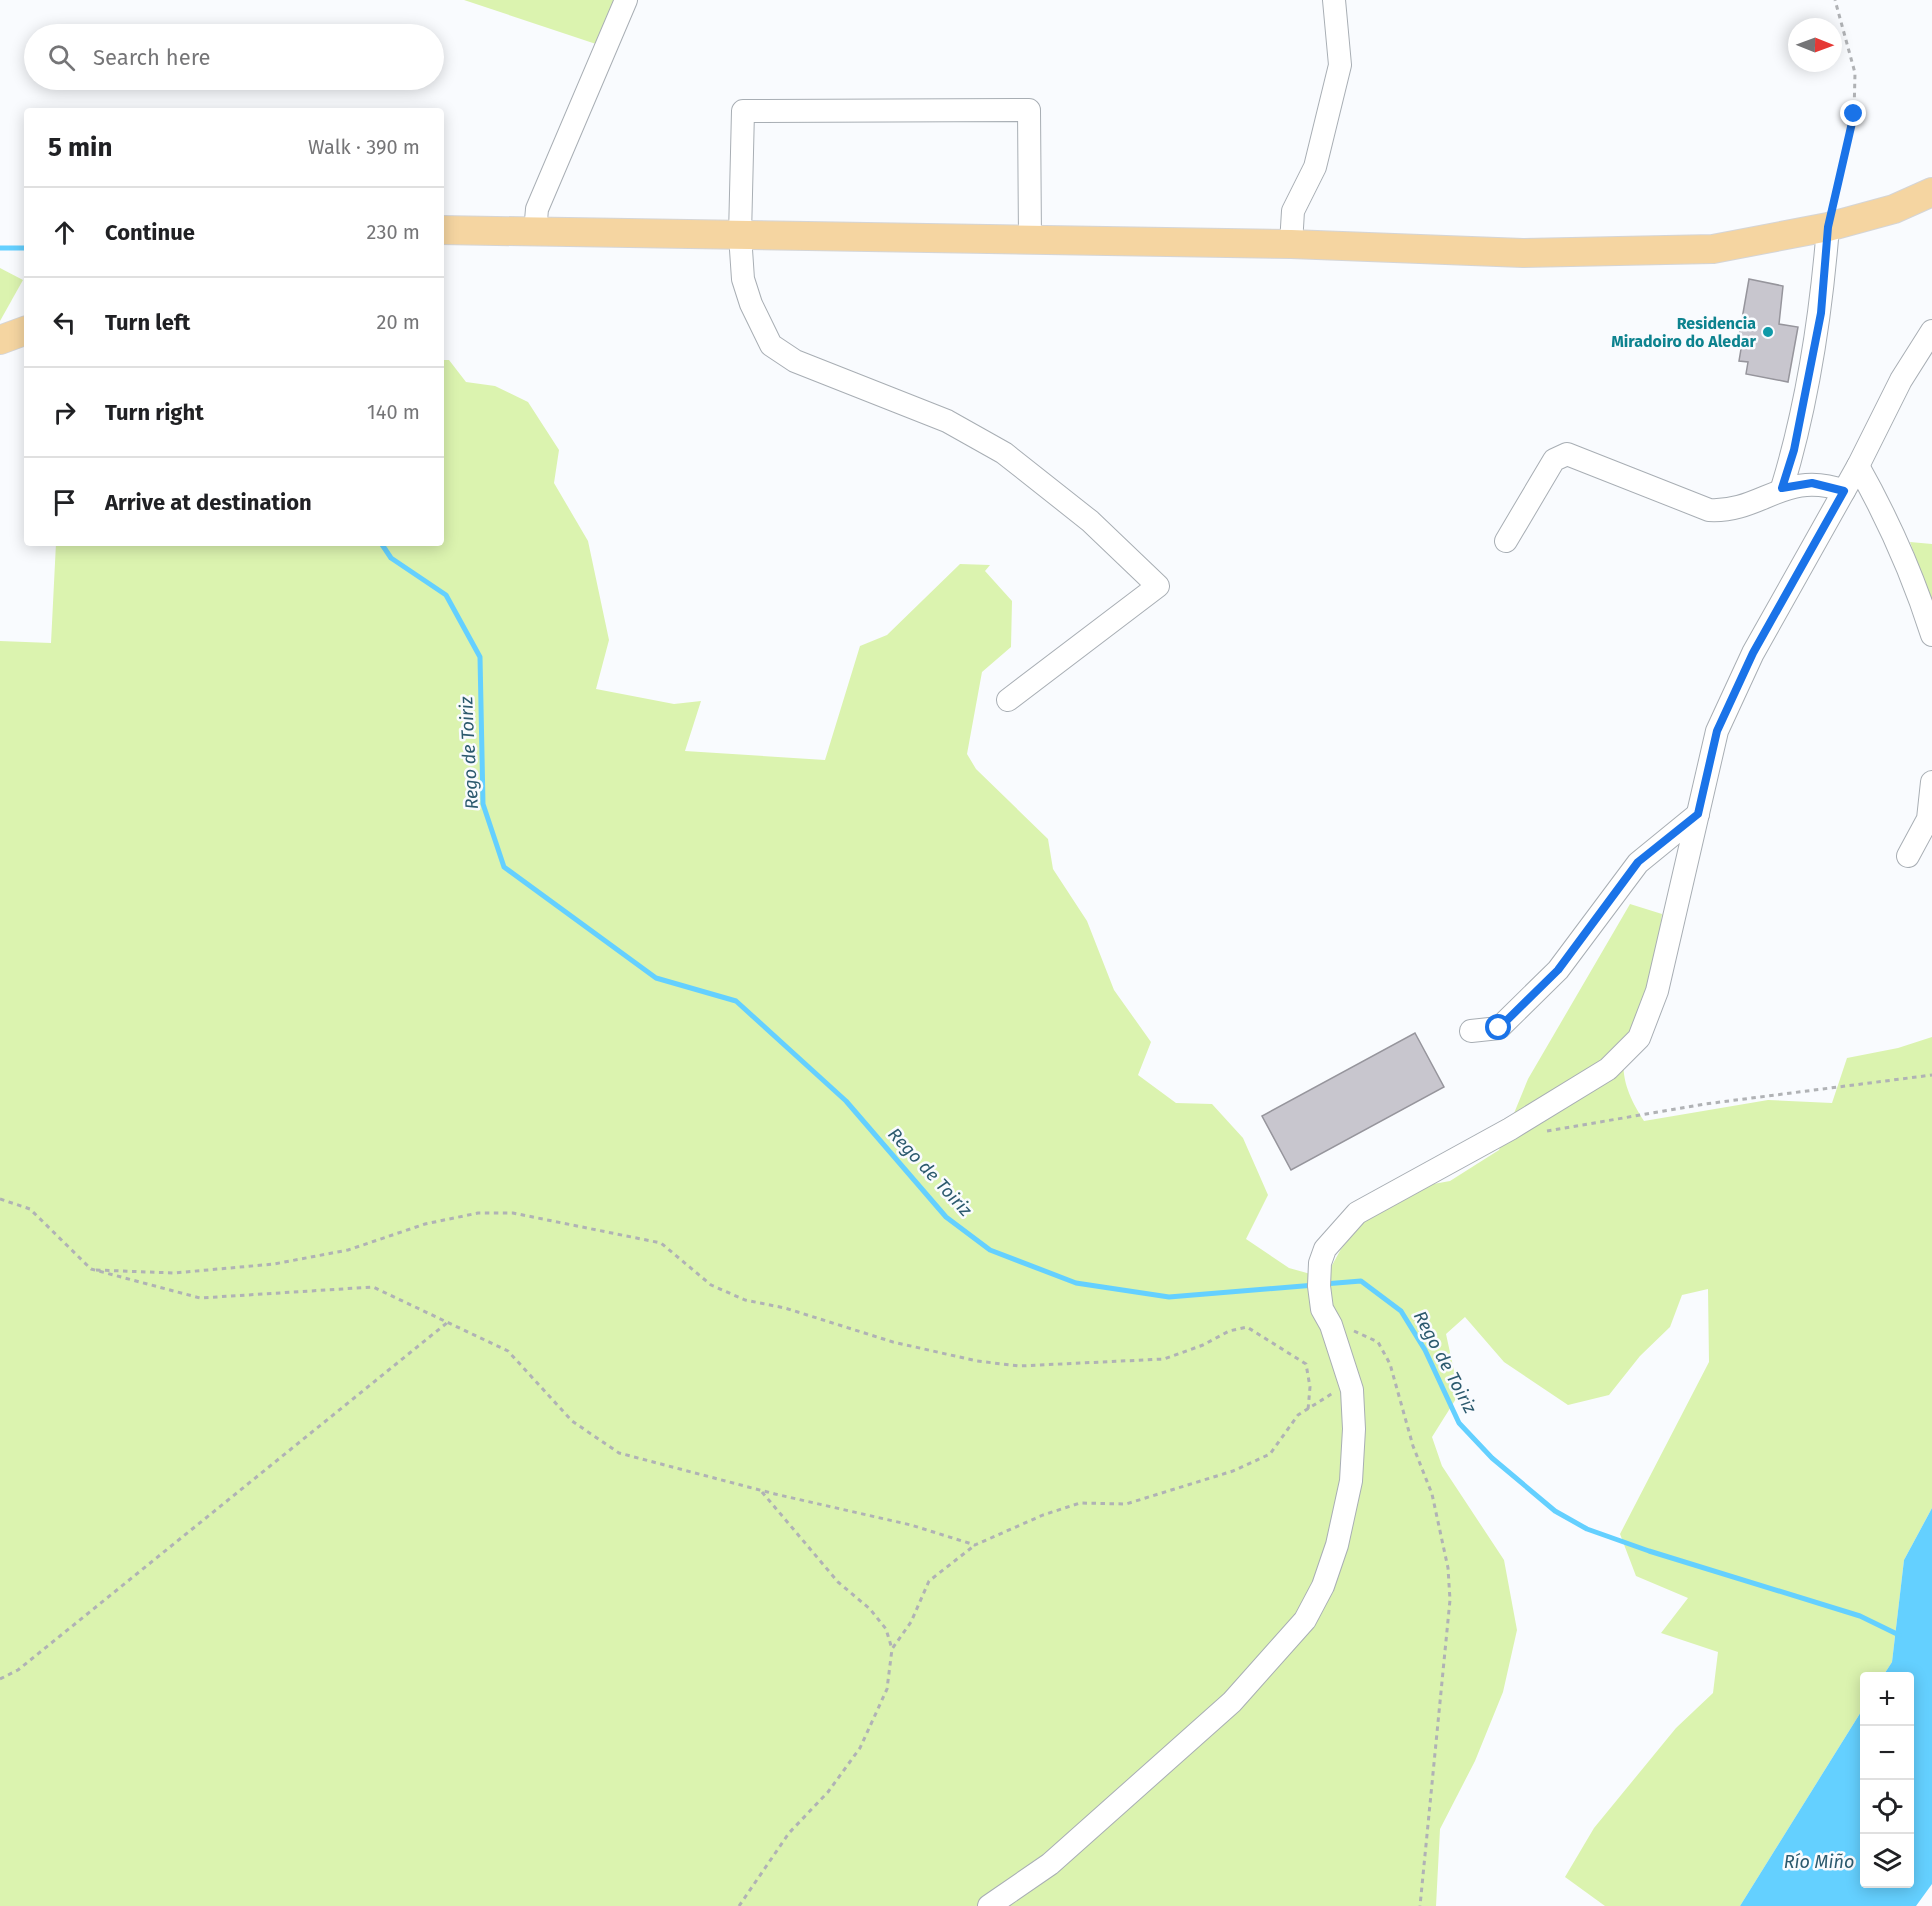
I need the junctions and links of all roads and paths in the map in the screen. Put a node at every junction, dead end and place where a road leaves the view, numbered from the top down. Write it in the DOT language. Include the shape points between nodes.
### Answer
graph roads {
  1 [pos="626,0"];
  2 [pos="1334,0"];
  3 [pos="1835,0"];
  4 [pos="1932,192"];
  5 [pos="1828,227"];
  6 [pos="444,230"];
  7 [pos="535,232"];
  8 [pos="740,235"];
  9 [pos="1030,240"];
  10 [pos="1291,244"];
  11 [pos="24,331"];
  12 [pos="1932,331"];
  13 [pos="0,340"];
  14 [pos="1858,466"];
  15 [pos="1782,488"];
  16 [pos="1844,491"];
  17 [pos="1506,541"];
  18 [pos="1932,635"];
  19 [pos="1008,700"];
  20 [pos="1932,782"];
  21 [pos="1698,814"];
  22 [pos="1908,856"];
  23 [pos="1471,1031"];
  24 [pos="1932,1075"];
  25 [pos="1546,1131"];
  26 [pos="0,1199"];
  27 [pos="92,1269"];
  28 [pos="1327,1317"];
  29 [pos="448,1322"];
  30 [pos="1352,1390"];
  31 [pos="1308,1410"];
  32 [pos="760,1490"];
  33 [pos="975,1545"];
  34 [pos="892,1649"];
  35 [pos="0,1679"];
  36 [pos="739,1906"];
  37 [pos="988,1906"];
  38 [pos="1420,1906"];
  1 -- 7 [label="street" via="537,209"];
  2 -- 10 [label="street" via="1341,65 1315,167 1293,211"];
  3 -- 5 [label="path" via="1856,74 1854,114"];
  4 -- 5 [label="main road" via="1894,209"];
  5 -- 10 [label="main road" via="1713,249 1523,253"];
  5 -- 15 [label="street" via="1821,313 1794,450"];
  6 -- 7 [label="main road"];
  7 -- 8 [label="main road"];
  8 -- 9 [label="main road"];
  8 -- 9 [label="street" via="743,111 1029,110"];
  8 -- 19 [label="street" via="743,279 771,345 795,361 947,421 1004,453 1090,521 1158,586"];
  9 -- 10 [label="main road"];
  11 -- 13 [label="main road"];
  12 -- 14 [label="street" via="1901,380"];
  14 -- 16 [label="street"];
  14 -- 18 [label="street" via="1912,574"];
  15 -- 16 [label="street" via="1812,483"];
  15 -- 17 [label="street" via="1728,511 1709,510 1567,454 1554,460"];
  16 -- 21 [label="street" via="1753,653 1717,731"];
  20 -- 22 [label="street" via="1928,819"];
  21 -- 23 [label="street" via="1638,862 1558,970 1499,1028"];
  21 -- 28 [label="street" via="1657,991 1639,1038 1608,1069 1510,1129 1357,1213 1329,1242 1322,1257 1319,1286"];
  24 -- 25 [label="path" via="1705,1104"];
  26 -- 27 [label="path" via="30,1209"];
  27 -- 29 [label="path" via="200,1298 373,1287"];
  27 -- 31 [label="path" via="174,1273 274,1264 348,1250 426,1224 478,1213 513,1213 661,1243 711,1285 745,1300 977,1362 1019,1366 1164,1359 1228,1331 1247,1327 1306,1364"];
  28 -- 30 [label="street"];
  28 -- 38 [label="path" via="1378,1342 1390,1364 1413,1446 1432,1494 1448,1568 1450,1600"];
  29 -- 32 [label="path" via="508,1352 572,1421 619,1453"];
  29 -- 35 [label="path" via="18,1670"];
  30 -- 31 [label="path" via="1334,1393"];
  30 -- 37 [label="street" via="1351,1481 1337,1545 1323,1586 1305,1620 1232,1702 1050,1864"];
  31 -- 33 [label="path" via="1299,1414 1270,1454 1233,1471 1126,1504 1080,1503"];
  32 -- 33 [label="path" via="911,1525"];
  32 -- 34 [label="path" via="838,1582 870,1609 886,1629"];
  33 -- 34 [label="path" via="929,1581 911,1622"];
  34 -- 36 [label="path" via="887,1689 860,1748 828,1792 789,1833"];
}
